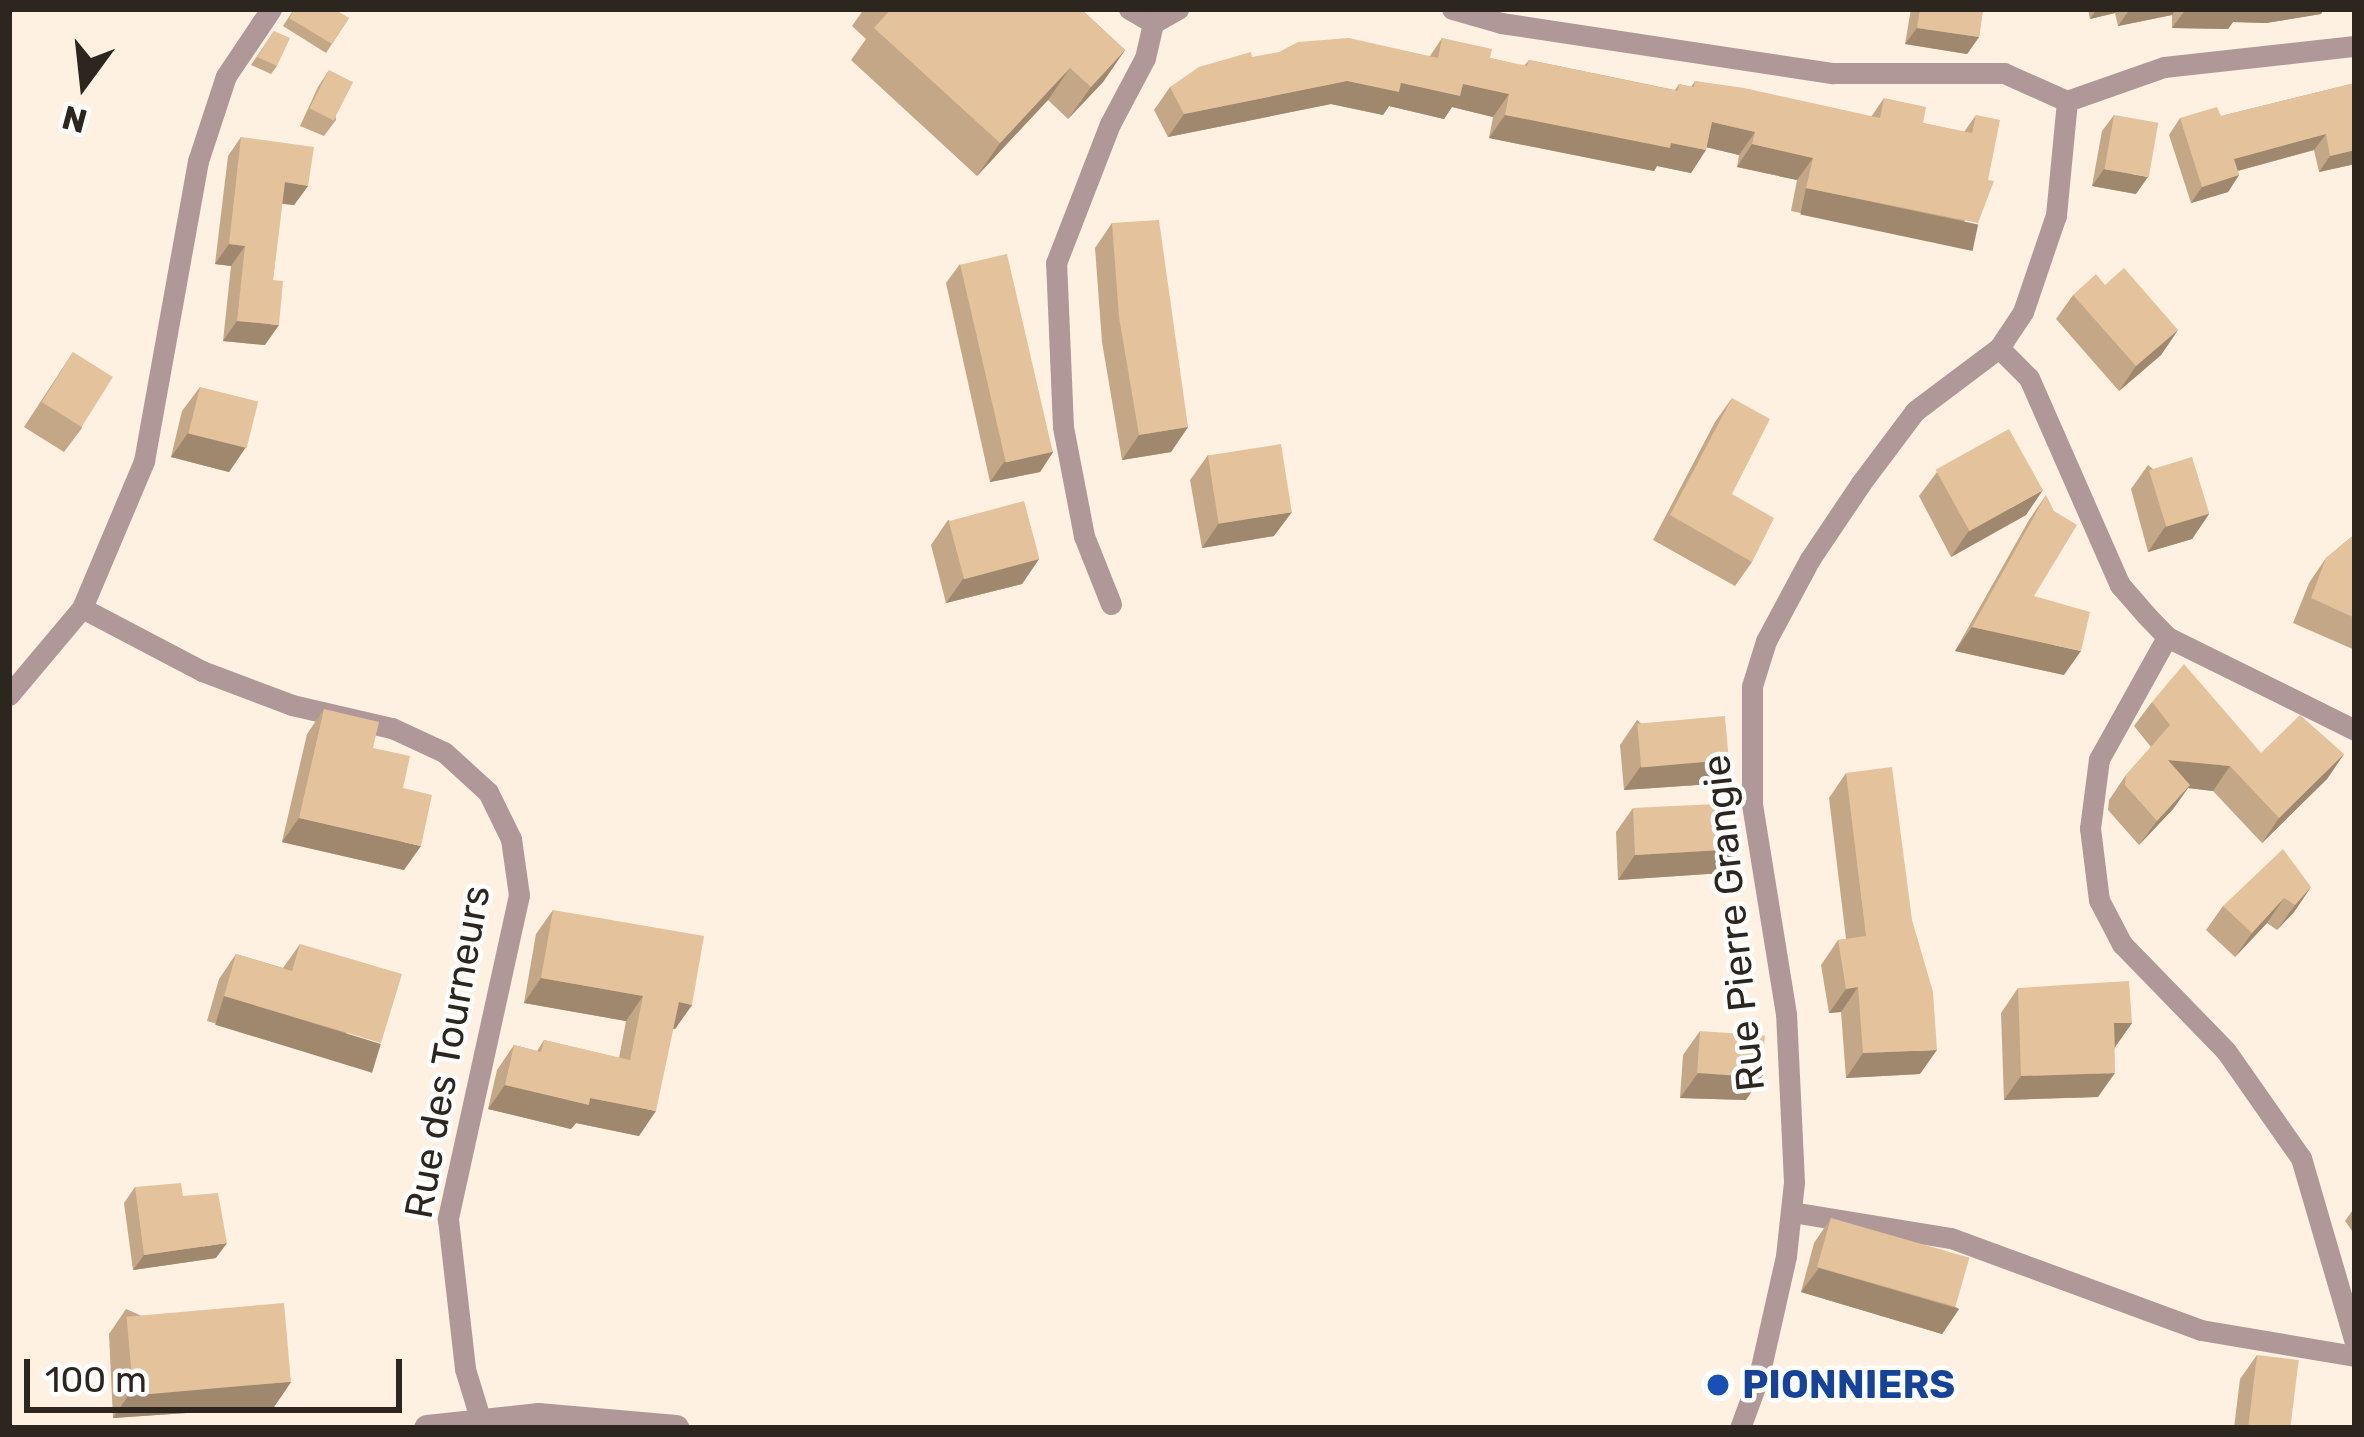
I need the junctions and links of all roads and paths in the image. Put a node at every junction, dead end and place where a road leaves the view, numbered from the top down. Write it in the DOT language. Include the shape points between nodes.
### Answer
graph roads {
  1 [pos="271,9"];
  2 [pos="1129,9"];
  3 [pos="1178,9"];
  4 [pos="1452,9"];
  5 [pos="1500,16"];
  6 [pos="1153,23"];
  7 [pos="2355,46"];
  8 [pos="2067,101"];
  9 [pos="1999,348"];
  10 [pos="1111,604"];
  11 [pos="82,608"];
  12 [pos="2167,637"];
  13 [pos="9,695"];
  14 [pos="2355,730"];
  15 [pos="1792,1212"];
  16 [pos="2355,1343"];
  17 [pos="2355,1356"];
  18 [pos="480,1418"];
  19 [pos="427,1428"];
  20 [pos="675,1428"];
  21 [pos="1740,1428"];
  1 -- 11 [label="street" via="226,76 198,161 144,460"];
  2 -- 6 [label="street"];
  3 -- 6 [label="street"];
  4 -- 5 [label="street"];
  5 -- 8 [label="street" via="1833,74 2004,73"];
  6 -- 10 [label="street" via="1056,263 1063,427 1084,536"];
  7 -- 8 [label="street" via="2164,67"];
  8 -- 9 [label="street" via="2056,215 2023,312"];
  9 -- 12 [label="street" via="2029,378 2120,585"];
  9 -- 15 [label="street, Rue Pierre Grangie" via="1915,410 1799,580 1752,686 1752,804 1786,1014"];
  11 -- 13 [label="street"];
  11 -- 18 [label="street, Rue des Tourneurs" via="202,670 292,705 392,728 444,752 488,793 504,824 519,895 448,1219 465,1369"];
  12 -- 14 [label="street"];
  12 -- 16 [label="street" via="2098,759 2090,828 2099,900 2122,944 2226,1051 2301,1158"];
  15 -- 17 [label="street" via="1951,1238 2201,1330"];
  15 -- 21 [label="street, Rue Pierre Grangie" via="1759,1376"];
  18 -- 19 [label="street"];
  18 -- 20 [label="street"];
}
